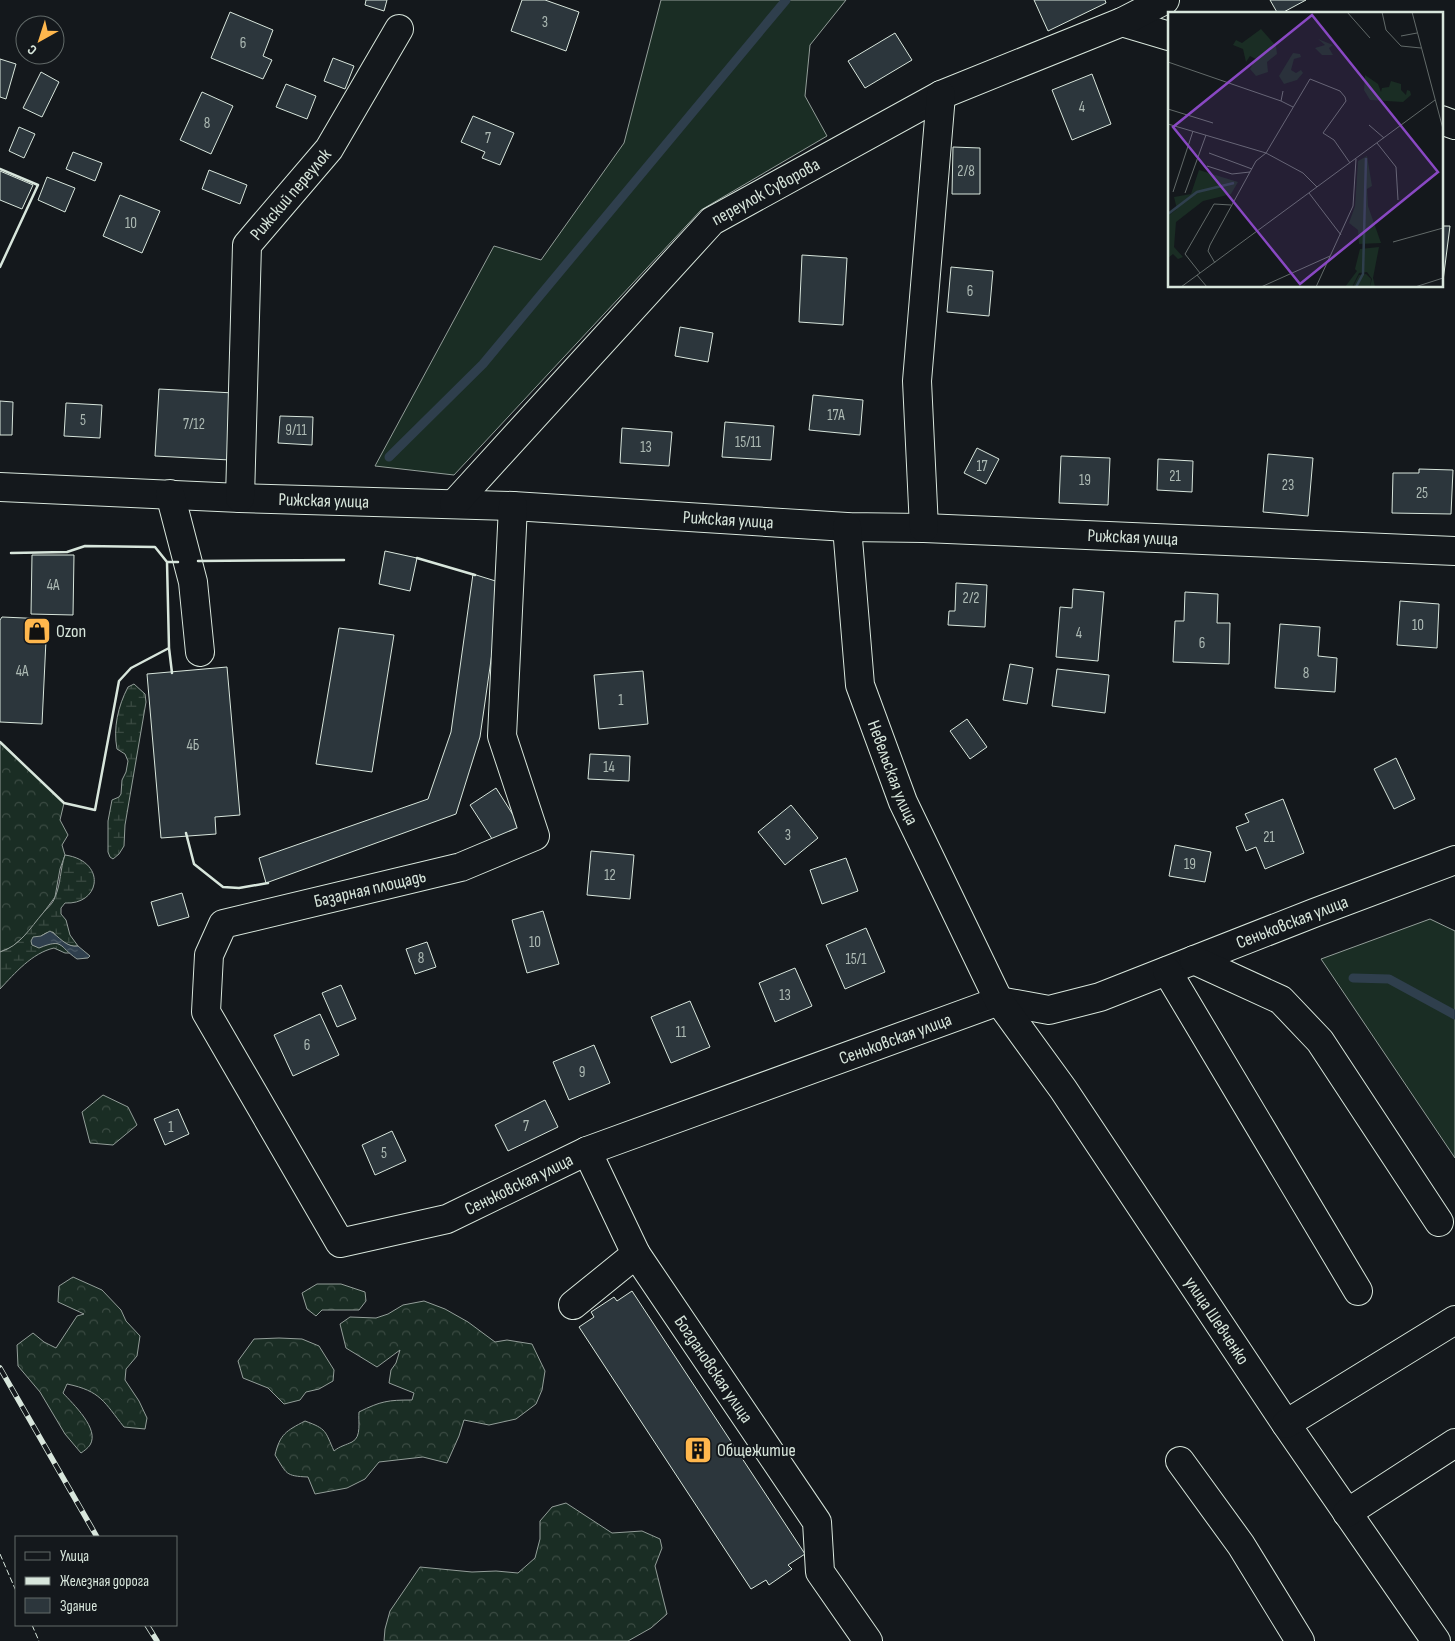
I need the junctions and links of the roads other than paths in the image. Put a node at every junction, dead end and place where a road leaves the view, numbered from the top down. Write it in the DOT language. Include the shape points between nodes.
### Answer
graph roads {
  1 [pos="1165,0"];
  2 [pos="1122,22"];
  3 [pos="399,28"];
  4 [pos="1168,36"];
  5 [pos="941,94"];
  6 [pos="1442,120"];
  7 [pos="1455,125"];
  8 [pos="0,487"];
  9 [pos="170,494"];
  10 [pos="240,498"];
  11 [pos="454,504"];
  12 [pos="513,506"];
  13 [pos="846,527"];
  14 [pos="924,528"];
  15 [pos="1455,551"];
  16 [pos="200,652"];
  17 [pos="1455,860"];
  18 [pos="1194,960"];
  19 [pos="1167,971"];
  20 [pos="999,1001"];
  21 [pos="587,1151"];
  22 [pos="1439,1222"];
  23 [pos="340,1243"];
  24 [pos="636,1254"];
  25 [pos="1358,1291"];
  26 [pos="573,1306"];
  27 [pos="1455,1320"];
  28 [pos="1286,1424"];
  29 [pos="1455,1443"];
  30 [pos="1180,1461"];
  31 [pos="1347,1513"];
  32 [pos="868,1641"];
  33 [pos="1300,1641"];
  34 [pos="1436,1641"];
  1 -- 2 [label="street, переулок Суворова"];
  2 -- 4 [label="street"];
  2 -- 5 [label="street, переулок Суворова"];
  3 -- 10 [label="street, Рижский переулок" via="328,149 247,245"];
  5 -- 11 [label="street, переулок Суворова" via="712,221"];
  5 -- 14 [label="street" via="917,381"];
  6 -- 7 [label="street"];
  8 -- 9 [label="street, Рижская улица"];
  9 -- 10 [label="street, Рижская улица"];
  9 -- 16 [label="street" via="193,582"];
  10 -- 11 [label="street, Рижская улица"];
  11 -- 12 [label="street, Рижская улица"];
  12 -- 13 [label="street, Рижская улица"];
  12 -- 23 [label="street, Базарная площадь" via="502,736 535,836 461,867 223,924 209,955 206,1012"];
  13 -- 14 [label="street, Рижская улица"];
  13 -- 20 [label="street, Невельская улица" via="860,685 903,802"];
  14 -- 15 [label="street, Рижская улица"];
  17 -- 18 [label="street, Сеньковская улица"];
  18 -- 19 [label="street, Сеньковская улица"];
  18 -- 22 [label="street" via="1281,1000 1320,1041"];
  19 -- 20 [label="street, Сеньковская улица" via="1100,997 1049,1010"];
  19 -- 25 [label="street"];
  20 -- 21 [label="street, Сеньковская улица"];
  20 -- 28 [label="street, улица Шевченко" via="1063,1089"];
  21 -- 23 [label="street, Сеньковская улица" via="447,1219"];
  21 -- 24 [label="street, Богдановская улица"];
  24 -- 26 [label="street"];
  24 -- 32 [label="street, Богдановская улица" via="817,1522 820,1572"];
  27 -- 28 [label="street"];
  28 -- 31 [label="street, улица Шевченко"];
  29 -- 31 [label="street"];
  30 -- 33 [label="street" via="1241,1545"];
  31 -- 34 [label="street, улица Шевченко"];
}
